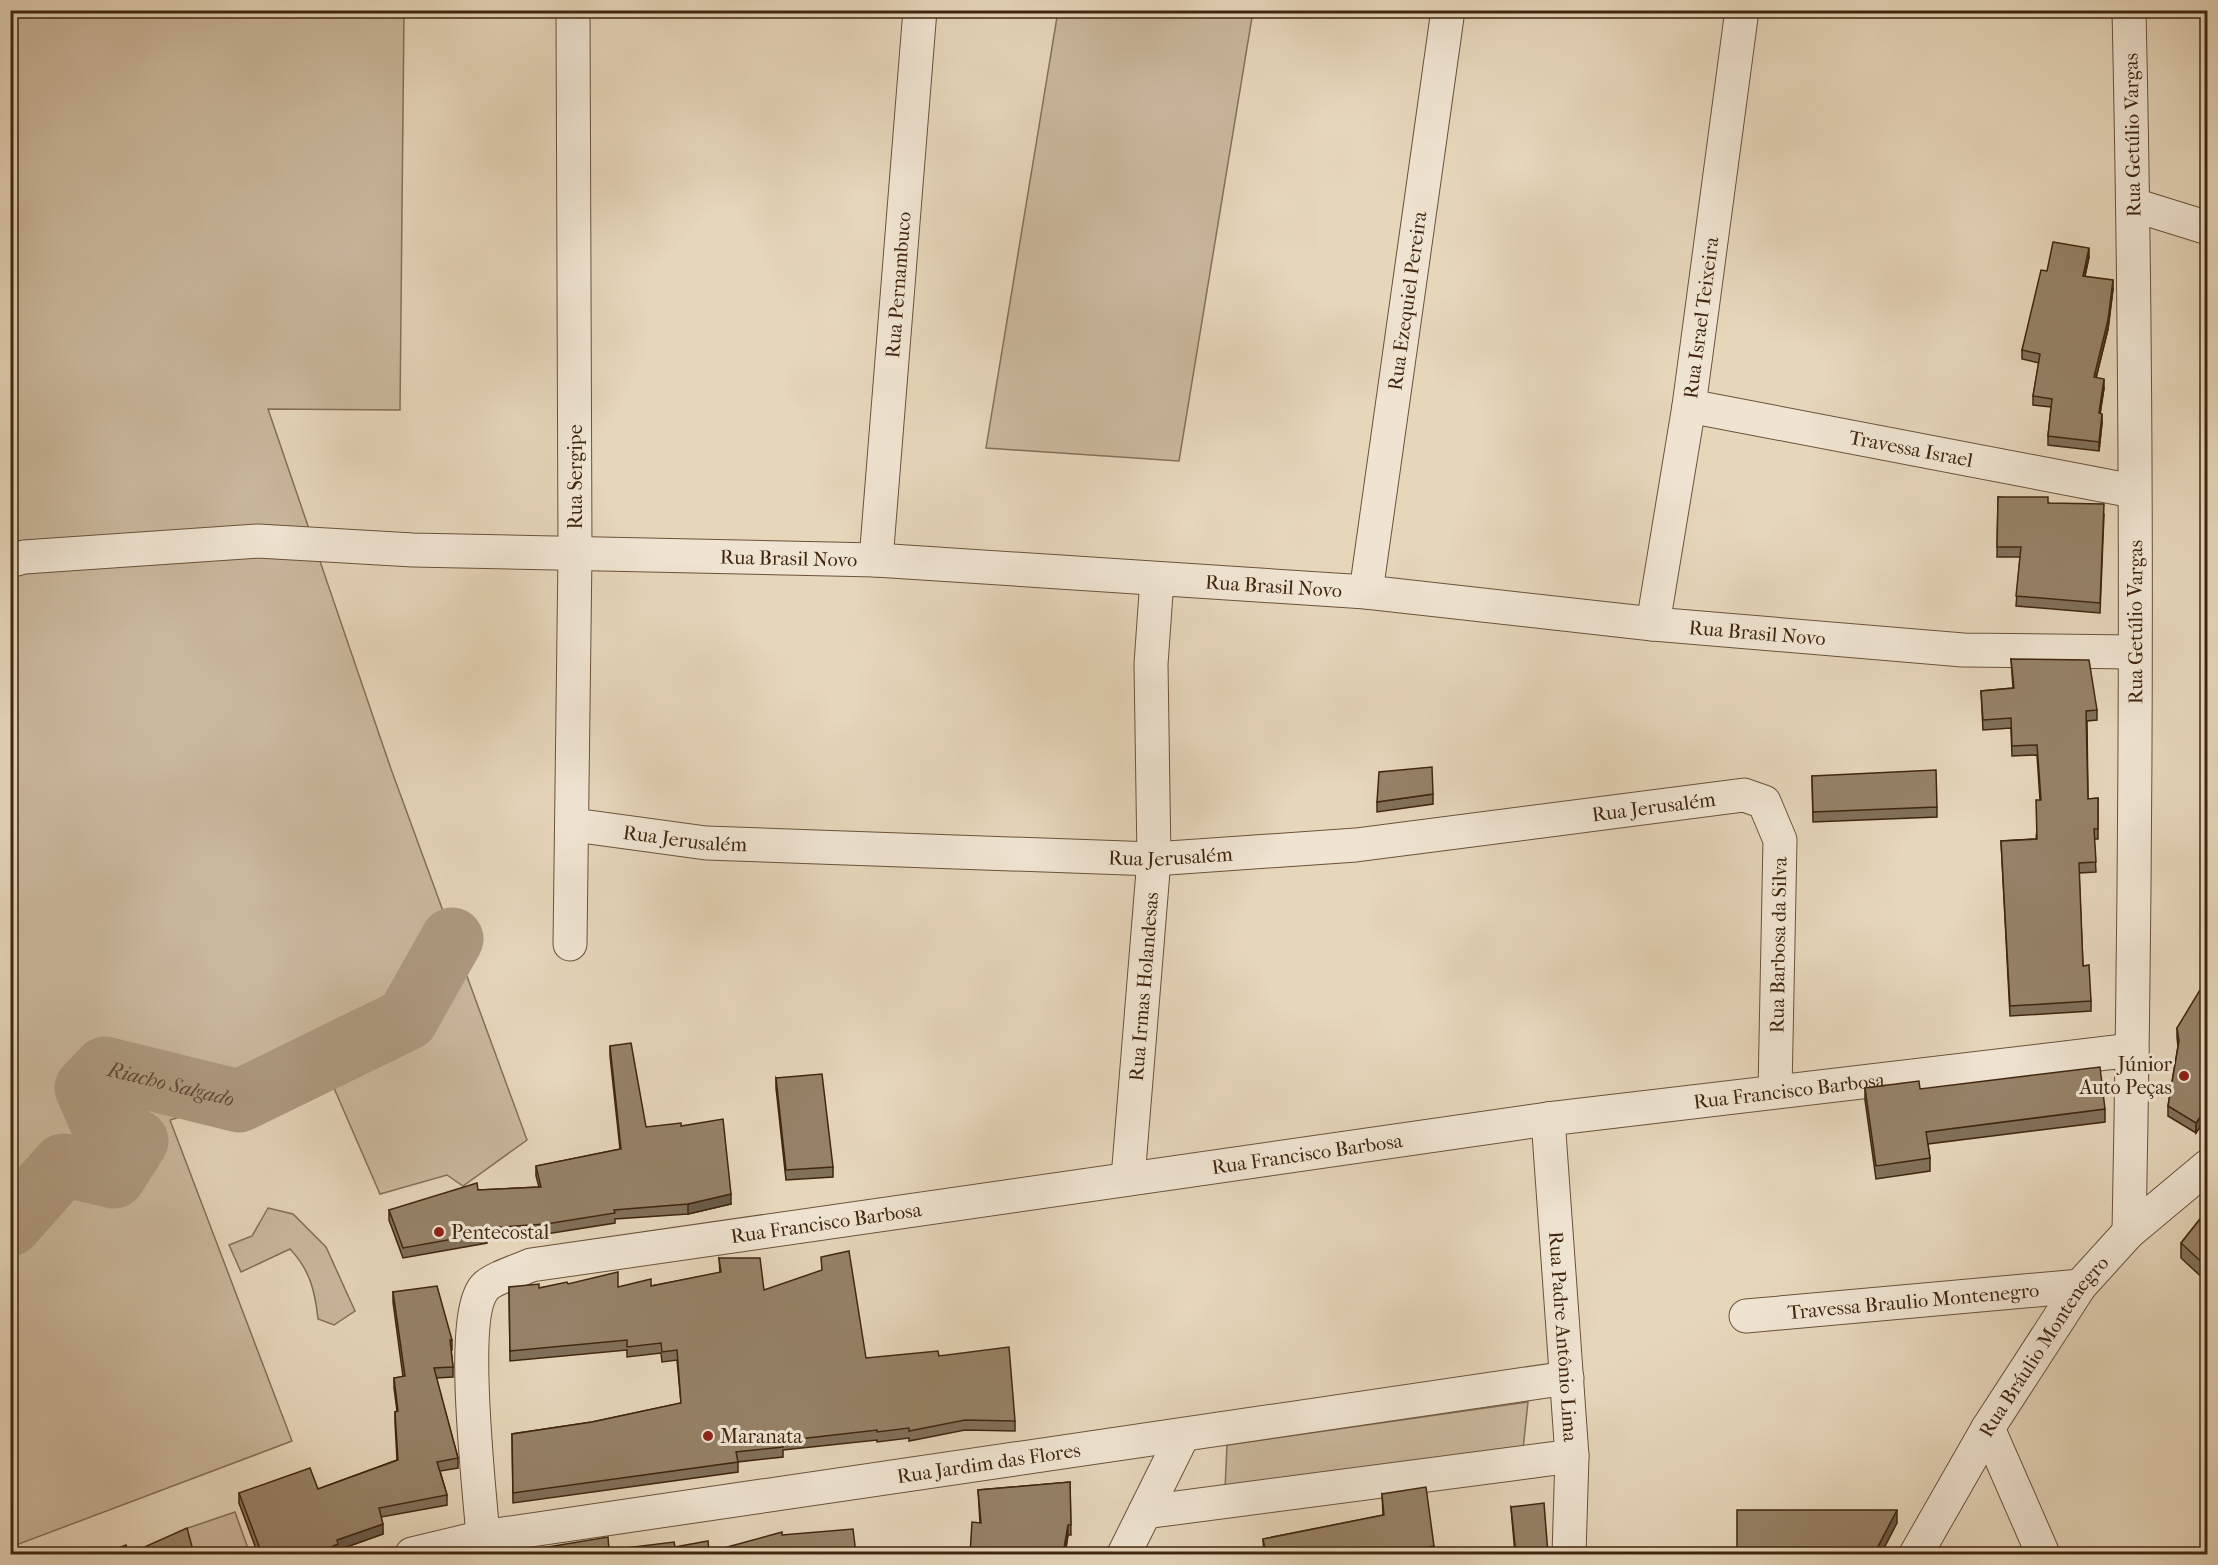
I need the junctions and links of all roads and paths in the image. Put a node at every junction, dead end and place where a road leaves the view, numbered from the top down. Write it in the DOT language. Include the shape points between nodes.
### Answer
graph roads {
  1 [pos="573,10"];
  2 [pos="920,10"];
  3 [pos="1448,10"];
  4 [pos="1742,10"];
  5 [pos="2129,10"];
  6 [pos="2133,205"];
  7 [pos="2208,228"];
  8 [pos="1689,406"];
  9 [pos="2133,491"];
  10 [pos="575,553"];
  11 [pos="876,560"];
  12 [pos="10,561"];
  13 [pos="1157,579"];
  14 [pos="1366,592"];
  15 [pos="1653,624"];
  16 [pos="2133,652"];
  17 [pos="1764,802"];
  18 [pos="574,825"];
  19 [pos="1154,859"];
  20 [pos="570,944"];
  21 [pos="2132,1050"];
  22 [pos="1775,1091"];
  23 [pos="1548,1119"];
  24 [pos="2208,1166"];
  25 [pos="1128,1178"];
  26 [pos="2129,1232"];
  27 [pos="2080,1286"];
  28 [pos="1746,1316"];
  29 [pos="1567,1378"];
  30 [pos="1988,1428"];
  31 [pos="1183,1435"];
  32 [pos="1572,1456"];
  33 [pos="1145,1512"];
  34 [pos="483,1537"];
  35 [pos="1132,1552"];
  36 [pos="411,1554"];
  37 [pos="1569,1554"];
  38 [pos="1916,1554"];
  39 [pos="2043,1554"];
  1 -- 10 [label="street, Rua Sergipe"];
  2 -- 11 [label="street, Rua Pernambuco"];
  3 -- 14 [label="street, Rua Ezequiel Pereira"];
  4 -- 8 [label="street, Rua Israel Teixeira"];
  5 -- 6 [label="street, Rua Getúlio Vargas"];
  6 -- 7 [label="street"];
  6 -- 9 [label="street, Rua Getúlio Vargas"];
  8 -- 9 [label="street, Travessa Israel"];
  8 -- 15 [label="street, Rua Israel Teixeira"];
  9 -- 16 [label="street, Rua Getúlio Vargas"];
  10 -- 11 [label="street, Rua Brasil Novo"];
  10 -- 12 [label="street, Rua Brasil Novo" via="413,550 258,541 24,556"];
  10 -- 18 [label="street, Rua Sergipe"];
  11 -- 13 [label="street, Rua Brasil Novo"];
  13 -- 14 [label="street, Rua Brasil Novo"];
  13 -- 19 [label="street, Rua Irmas Holandesas" via="1151,664"];
  14 -- 15 [label="street, Rua Brasil Novo"];
  15 -- 16 [label="street, Rua Brasil Novo" via="1964,650"];
  16 -- 21 [label="street, Rua Getúlio Vargas"];
  17 -- 19 [label="street, Rua Jerusalém" via="1744,795 1356,845"];
  17 -- 22 [label="street, Rua Barbosa da Silva" via="1780,840"];
  18 -- 19 [label="street, Rua Jerusalém" via="706,843"];
  18 -- 20 [label="street, Rua Sergipe"];
  19 -- 25 [label="street, Rua Irmas Holandesas"];
  21 -- 22 [label="street, Rua Francisco Barbosa"];
  21 -- 26 [label="street, Rua Getúlio Vargas"];
  22 -- 23 [label="street, Rua Francisco Barbosa"];
  23 -- 25 [label="street, Rua Francisco Barbosa"];
  23 -- 29 [label="street, Rua Padre Antônio Lima"];
  24 -- 26 [label="street, Rua Bráulio Montenegro"];
  25 -- 34 [label="street, Rua Francisco Barbosa" via="531,1265 486,1286 476,1304 471,1356"];
  26 -- 27 [label="street, Rua Bráulio Montenegro"];
  27 -- 28 [label="street, Travessa Braulio Montenegro"];
  27 -- 30 [label="street, Rua Bráulio Montenegro"];
  29 -- 31 [label="street, Rua Jardim das Flores"];
  29 -- 32 [label="street, Rua Padre Antônio Lima"];
  30 -- 38 [label="street, Rua Bráulio Montenegro"];
  30 -- 39 [label="street"];
  31 -- 33 [label="street"];
  31 -- 34 [label="street, Rua Jardim das Flores"];
  32 -- 33 [label="street"];
  32 -- 37 [label="street, Rua Padre Antônio Lima"];
  33 -- 35 [label="street"];
  34 -- 36 [label="street, Rua Jardim das Flores"];
}
